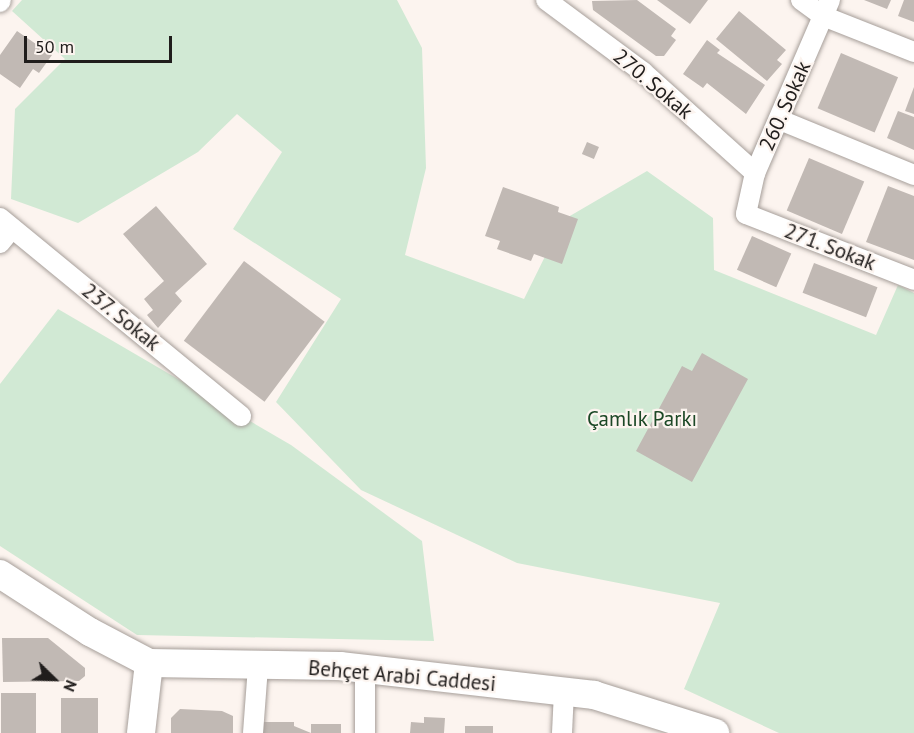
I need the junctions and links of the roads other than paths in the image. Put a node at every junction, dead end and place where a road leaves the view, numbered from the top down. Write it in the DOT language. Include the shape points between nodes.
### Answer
graph roads {
  1 [pos="546,0"];
  2 [pos="801,0"];
  3 [pos="826,8"];
  4 [pos="914,52"];
  5 [pos="780,120"];
  6 [pos="755,172"];
  7 [pos="914,175"];
  8 [pos="746,214"];
  9 [pos="4,230"];
  10 [pos="914,279"];
  11 [pos="241,416"];
  12 [pos="0,574"];
  13 [pos="149,663"];
  14 [pos="258,666"];
  15 [pos="365,669"];
  16 [pos="564,692"];
  17 [pos="141,733"];
  18 [pos="253,733"];
  19 [pos="365,733"];
  20 [pos="562,733"];
  21 [pos="715,733"];
  1 -- 6 [label="street, 270. Sokak" via="643,72"];
  2 -- 3 [label="street"];
  3 -- 4 [label="street"];
  3 -- 5 [label="street, 260. Sokak"];
  5 -- 6 [label="street, 260. Sokak"];
  5 -- 7 [label="street"];
  6 -- 8 [label="street, 260. Sokak"];
  8 -- 10 [label="street, 271. Sokak"];
  9 -- 11 [label="street, 237. Sokak"];
  12 -- 13 [label="main road, Behçet Arabi Caddesi" via="90,632"];
  13 -- 14 [label="main road, Behçet Arabi Caddesi"];
  13 -- 17 [label="main road"];
  14 -- 15 [label="main road, Behçet Arabi Caddesi"];
  14 -- 18 [label="street"];
  15 -- 16 [label="main road, Behçet Arabi Caddesi"];
  15 -- 19 [label="street"];
  16 -- 20 [label="street"];
  16 -- 21 [label="main road, Behçet Arabi Caddesi" via="594,695"];
}
